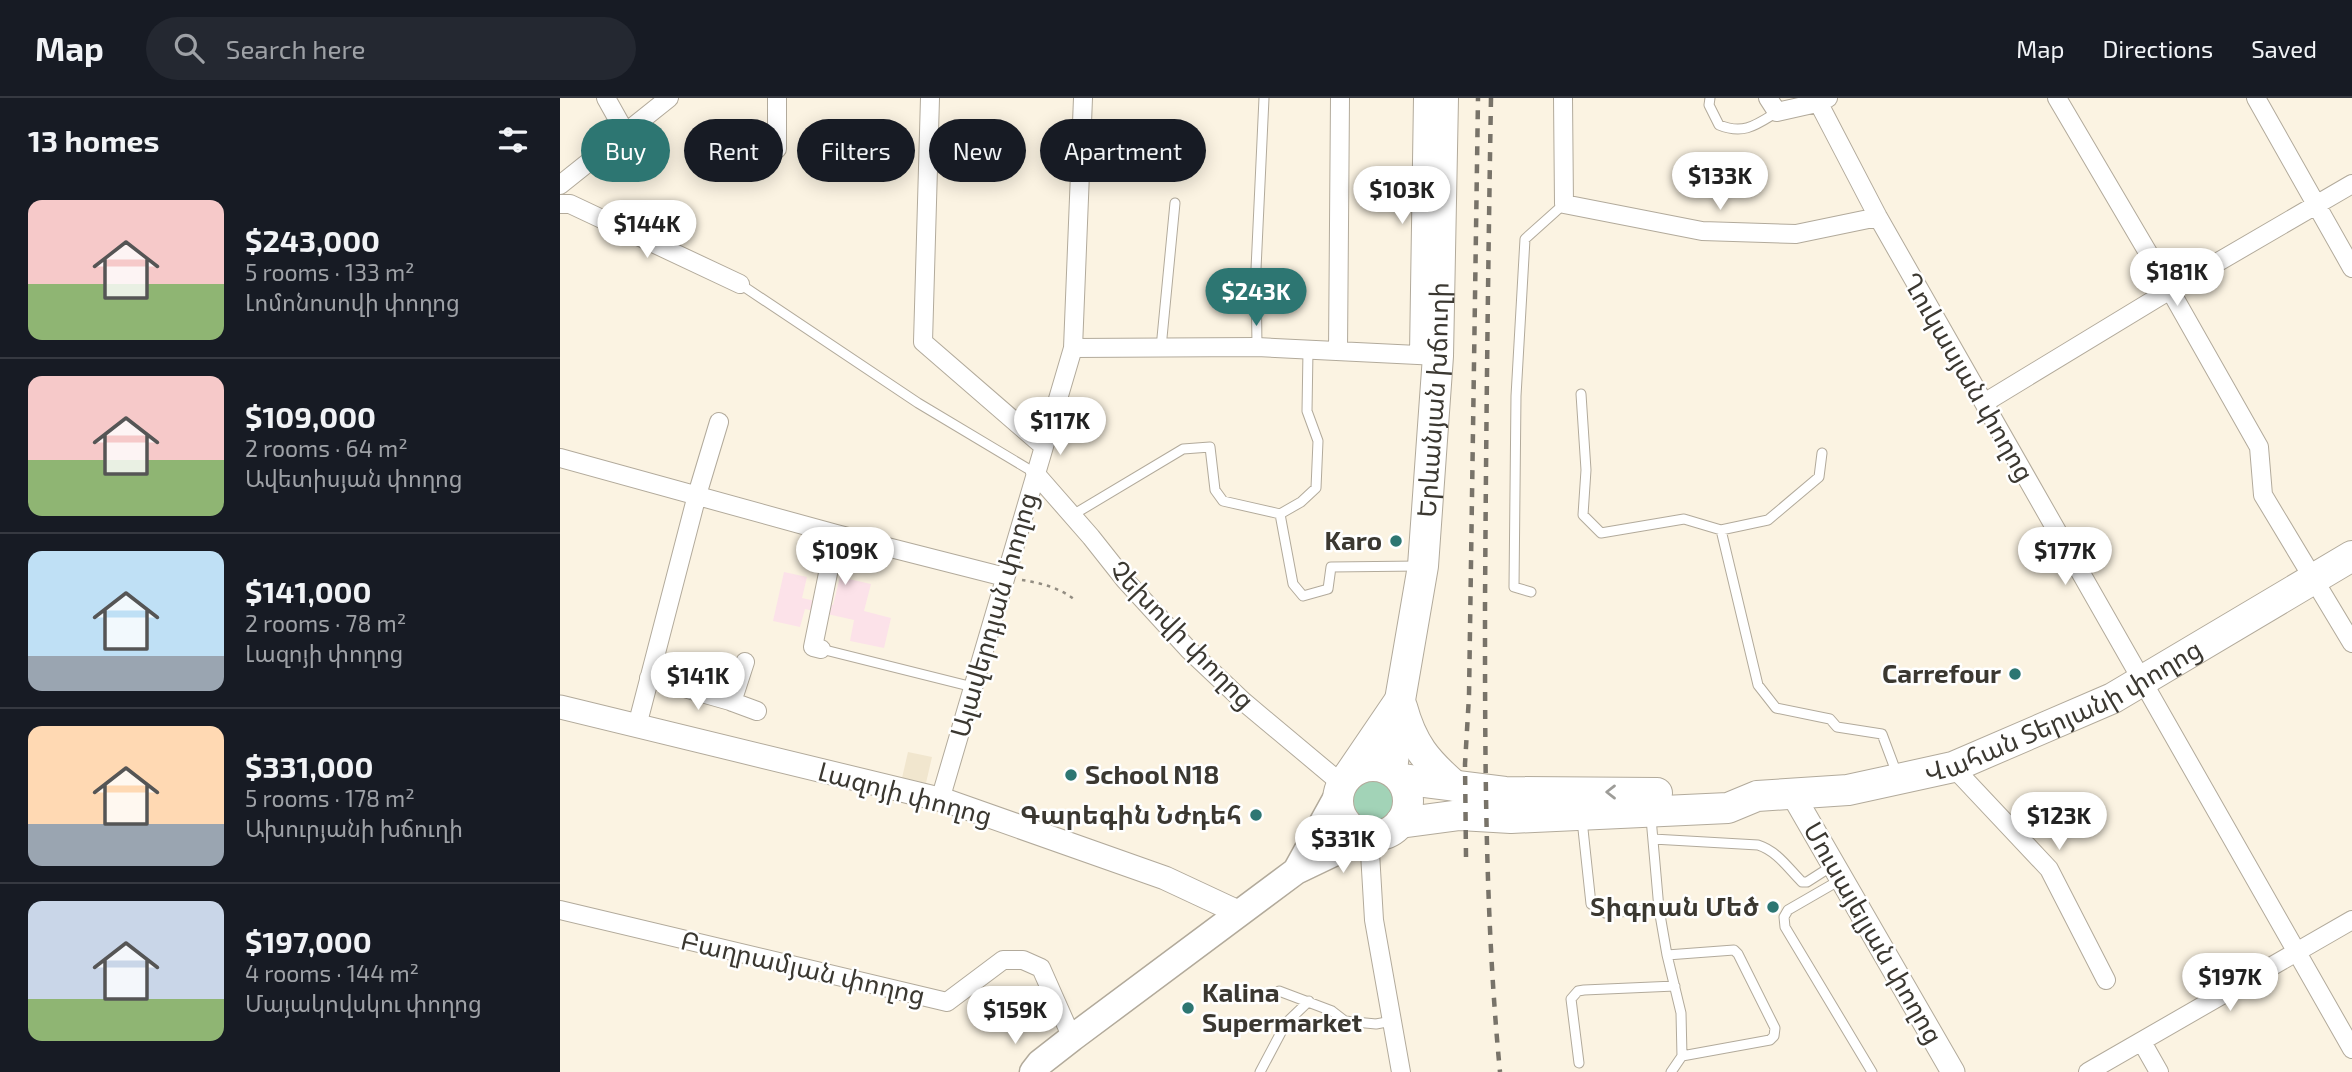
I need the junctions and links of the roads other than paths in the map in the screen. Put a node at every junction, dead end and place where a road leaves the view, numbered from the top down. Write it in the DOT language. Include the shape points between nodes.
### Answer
graph roads {
  1 [pos="606,98"];
  2 [pos="669,98"];
  3 [pos="777,98"];
  4 [pos="930,98"];
  5 [pos="1083,98"];
  6 [pos="1264,98"];
  7 [pos="1340,98"];
  8 [pos="1423,98"];
  9 [pos="1443,98"];
  10 [pos="1563,98"];
  11 [pos="1710,98"];
  12 [pos="2057,98"];
  13 [pos="2256,98"];
  14 [pos="1821,100"];
  15 [pos="1772,105"];
  16 [pos="618,119"];
  17 [pos="642,119"];
  18 [pos="777,119"];
  19 [pos="581,168"];
  20 [pos="2352,184"];
  21 [pos="560,185"];
  22 [pos="1175,203"];
  23 [pos="560,204"];
  24 [pos="1564,204"];
  25 [pos="2317,205"];
  26 [pos="1878,217"];
  27 [pos="2352,268"];
  28 [pos="740,284"];
  29 [pos="2170,290"];
  30 [pos="1257,347"];
  31 [pos="1073,348"];
  32 [pos="1161,348"];
  33 [pos="1308,351"];
  34 [pos="1338,351"];
  35 [pos="1428,355"];
  36 [pos="1581,394"];
  37 [pos="1984,403"];
  38 [pos="719,422"];
  39 [pos="1043,446"];
  40 [pos="1822,453"];
  41 [pos="560,458"];
  42 [pos="1035,473"];
  43 [pos="697,495"];
  44 [pos="1280,514"];
  45 [pos="1071,516"];
  46 [pos="1721,530"];
  47 [pos="836,534"];
  48 [pos="2352,556"];
  49 [pos="1423,566"];
  50 [pos="1005,578"];
  51 [pos="2314,579"];
  52 [pos="1531,593"];
  53 [pos="2352,643"];
  54 [pos="821,649"];
  55 [pos="745,662"];
  56 [pos="649,678"];
  57 [pos="2141,682"];
  58 [pos="973,687"];
  59 [pos="1400,700"];
  60 [pos="732,702"];
  61 [pos="560,707"];
  62 [pos="757,711"];
  63 [pos="637,726"];
  64 [pos="1953,767"];
  65 [pos="1397,775"];
  66 [pos="1899,779"];
  67 [pos="1343,784"];
  68 [pos="1455,786"];
  69 [pos="1793,795"];
  70 [pos="1751,798"];
  71 [pos="940,800"];
  72 [pos="1581,814"];
  73 [pos="1400,823"];
  74 [pos="1651,826"];
  75 [pos="1369,836"];
  76 [pos="1296,871"];
  77 [pos="1838,872"];
  78 [pos="1659,909"];
  79 [pos="560,910"];
  80 [pos="1240,913"];
  81 [pos="2352,920"];
  82 [pos="2297,953"];
  83 [pos="1667,954"];
  84 [pos="2106,980"];
  85 [pos="1675,986"];
  86 [pos="1279,992"];
  87 [pos="1309,1001"];
  88 [pos="1393,1021"];
  89 [pos="1072,1038"];
  90 [pos="2142,1042"];
  91 [pos="2352,1049"];
  92 [pos="1682,1056"];
  93 [pos="1579,1062"];
  94 [pos="1041,1069"];
  95 [pos="1011,1072"];
  96 [pos="1260,1072"];
  97 [pos="1401,1072"];
  98 [pos="1671,1072"];
  99 [pos="1872,1072"];
  100 [pos="1953,1072"];
  101 [pos="2088,1072"];
  102 [pos="2159,1072"];
  1 -- 16 [label="street"];
  2 -- 17 [label="street"];
  3 -- 18 [label="street"];
  4 -- 39 [label="street" via="923,342"];
  5 -- 31 [label="street, Ալավերդյան փողոց"];
  6 -- 30 [label="lane"];
  7 -- 34 [label="street"];
  8 -- 35 [label="street"];
  9 -- 35 [label="highway, Երևանյան խճուղի"];
  10 -- 24 [label="street"];
  11 -- 15 [label="lane" via="1719,125 1733,130 1754,127"];
  12 -- 29 [label="street"];
  13 -- 25 [label="street"];
  14 -- 15 [label="street, Ղուկասյան փողոց"];
  14 -- 26 [label="street, Ղուկասյան փողոց"];
  19 -- 21 [label="street"];
  20 -- 25 [label="street"];
  22 -- 32 [label="lane"];
  23 -- 28 [label="street" via="570,204"];
  24 -- 26 [label="street" via="1702,231 1796,234"];
  24 -- 52 [label="lane" via="1525,239 1516,396 1514,587"];
  25 -- 27 [label="street"];
  25 -- 29 [label="street"];
  26 -- 37 [label="street, Ղուկասյան փողոց"];
  28 -- 42 [label="lane" via="918,403"];
  29 -- 37 [label="street"];
  29 -- 51 [label="street" via="2259,447 2263,495"];
  30 -- 32 [label="street"];
  30 -- 33 [label="street"];
  31 -- 32 [label="street"];
  31 -- 39 [label="street, Ալավերդյան փողոց"];
  33 -- 34 [label="street"];
  33 -- 44 [label="lane" via="1307,411 1318,441 1316,488"];
  34 -- 35 [label="street"];
  35 -- 49 [label="highway, Երևանյան խճուղի"];
  36 -- 46 [label="lane" via="1587,470 1583,515 1601,533 1684,519"];
  37 -- 57 [label="street, Ղուկասյան փողոց"];
  38 -- 43 [label="street"];
  39 -- 42 [label="street, Ալավերդյան փողոց"];
  40 -- 46 [label="lane" via="1819,477 1768,520"];
  41 -- 43 [label="street"];
  42 -- 45 [label="street, Չեխովի փողոց"];
  42 -- 50 [label="street, Ալավերդյան փողոց"];
  43 -- 47 [label="street"];
  43 -- 56 [label="street"];
  44 -- 45 [label="lane" via="1223,501 1215,491 1210,447 1183,449"];
  44 -- 49 [label="lane" via="1293,584 1303,596 1328,589 1331,567"];
  45 -- 67 [label="street, Չեխովի փողոց" via="1189,650"];
  46 -- 66 [label="lane" via="1758,684 1776,708 1830,719 1837,727 1882,734"];
  47 -- 50 [label="street"];
  47 -- 54 [label="street" via="813,647"];
  48 -- 51 [label="highway, Վահան Տերյանի փողոց"];
  49 -- 59 [label="highway, Երևանյան խճուղի"];
  50 -- 58 [label="street, Ալավերդյան փողոց"];
  51 -- 53 [label="street"];
  51 -- 57 [label="highway, Վահան Տերյանի փողոց"];
  54 -- 58 [label="lane"];
  55 -- 60 [label="street"];
  56 -- 60 [label="street"];
  56 -- 63 [label="street"];
  57 -- 64 [label="highway, Վահան Տերյանի փողոց"];
  57 -- 82 [label="street, Ղուկասյան փողոց"];
  58 -- 71 [label="street, Ալավերդյան փողոց"];
  59 -- 65 [label="highway, Երևանյան խճուղի"];
  59 -- 67 [label="highway, Երևանյան խճուղի"];
  59 -- 68 [label="highway" via="1422,755"];
  60 -- 62 [label="street"];
  61 -- 63 [label="street, Լազոյի փողոց"];
  63 -- 71 [label="street, Լազոյի փողոց"];
  64 -- 66 [label="highway, Վահան Տերյանի փողոց"];
  64 -- 84 [label="street" via="2049,869"];
  65 -- 67 [label="highway" via="1370,766"];
  65 -- 68 [label="highway, Վահան Տերյանի փողոց"];
  65 -- 73 [label="highway" via="1408,801"];
  66 -- 69 [label="highway, Վահան Տերյանի փողոց"];
  67 -- 75 [label="highway" via="1338,806 1341,817 1348,827"];
  67 -- 76 [label="main road"];
  70 -- 68 [label="highway, Վահան Տերյանի փողոց, one-way" via="1729,791 1505,792"];
  69 -- 70 [label="highway, Վահան Տերյանի փողոց"];
  69 -- 77 [label="street, Մուսայելյան փողոց"];
  70 -- 74 [label="highway, Վահան Տերյանի փողոց"];
  71 -- 80 [label="street, Լազոյի փողոց" via="1165,878"];
  72 -- 73 [label="highway, Վահան Տերյանի փողոց" via="1461,815"];
  72 -- 74 [label="highway, Վահան Տերյանի փողոց"];
  72 -- 78 [label="lane" via="1591,904 1605,913"];
  73 -- 75 [label="highway" via="1381,835"];
  74 -- 77 [label="lane" via="1769,848 1802,882"];
  74 -- 78 [label="lane"];
  75 -- 76 [label="main road"];
  75 -- 88 [label="street" via="1374,920"];
  76 -- 80 [label="main road"];
  77 -- 99 [label="lane" via="1783,917"];
  77 -- 100 [label="street, Մուսայելյան փողոց"];
  78 -- 83 [label="lane"];
  79 -- 89 [label="street, Բաղրամյան փողոց" via="947,1002 1003,960 1023,960 1041,968"];
  80 -- 89 [label="main road"];
  81 -- 82 [label="street"];
  82 -- 90 [label="street"];
  82 -- 91 [label="street, Ղուկասյան փողոց"];
  83 -- 85 [label="lane"];
  83 -- 92 [label="lane" via="1734,950 1775,1028 1770,1040"];
  85 -- 92 [label="lane"];
  85 -- 93 [label="lane" via="1575,993 1571,999"];
  86 -- 87 [label="lane"];
  87 -- 88 [label="lane" via="1345,1021"];
  87 -- 96 [label="lane" via="1286,1023"];
  88 -- 97 [label="street"];
  89 -- 94 [label="main road"];
  90 -- 101 [label="street"];
  90 -- 102 [label="street"];
  92 -- 98 [label="lane"];
  94 -- 95 [label="main road"];
}
